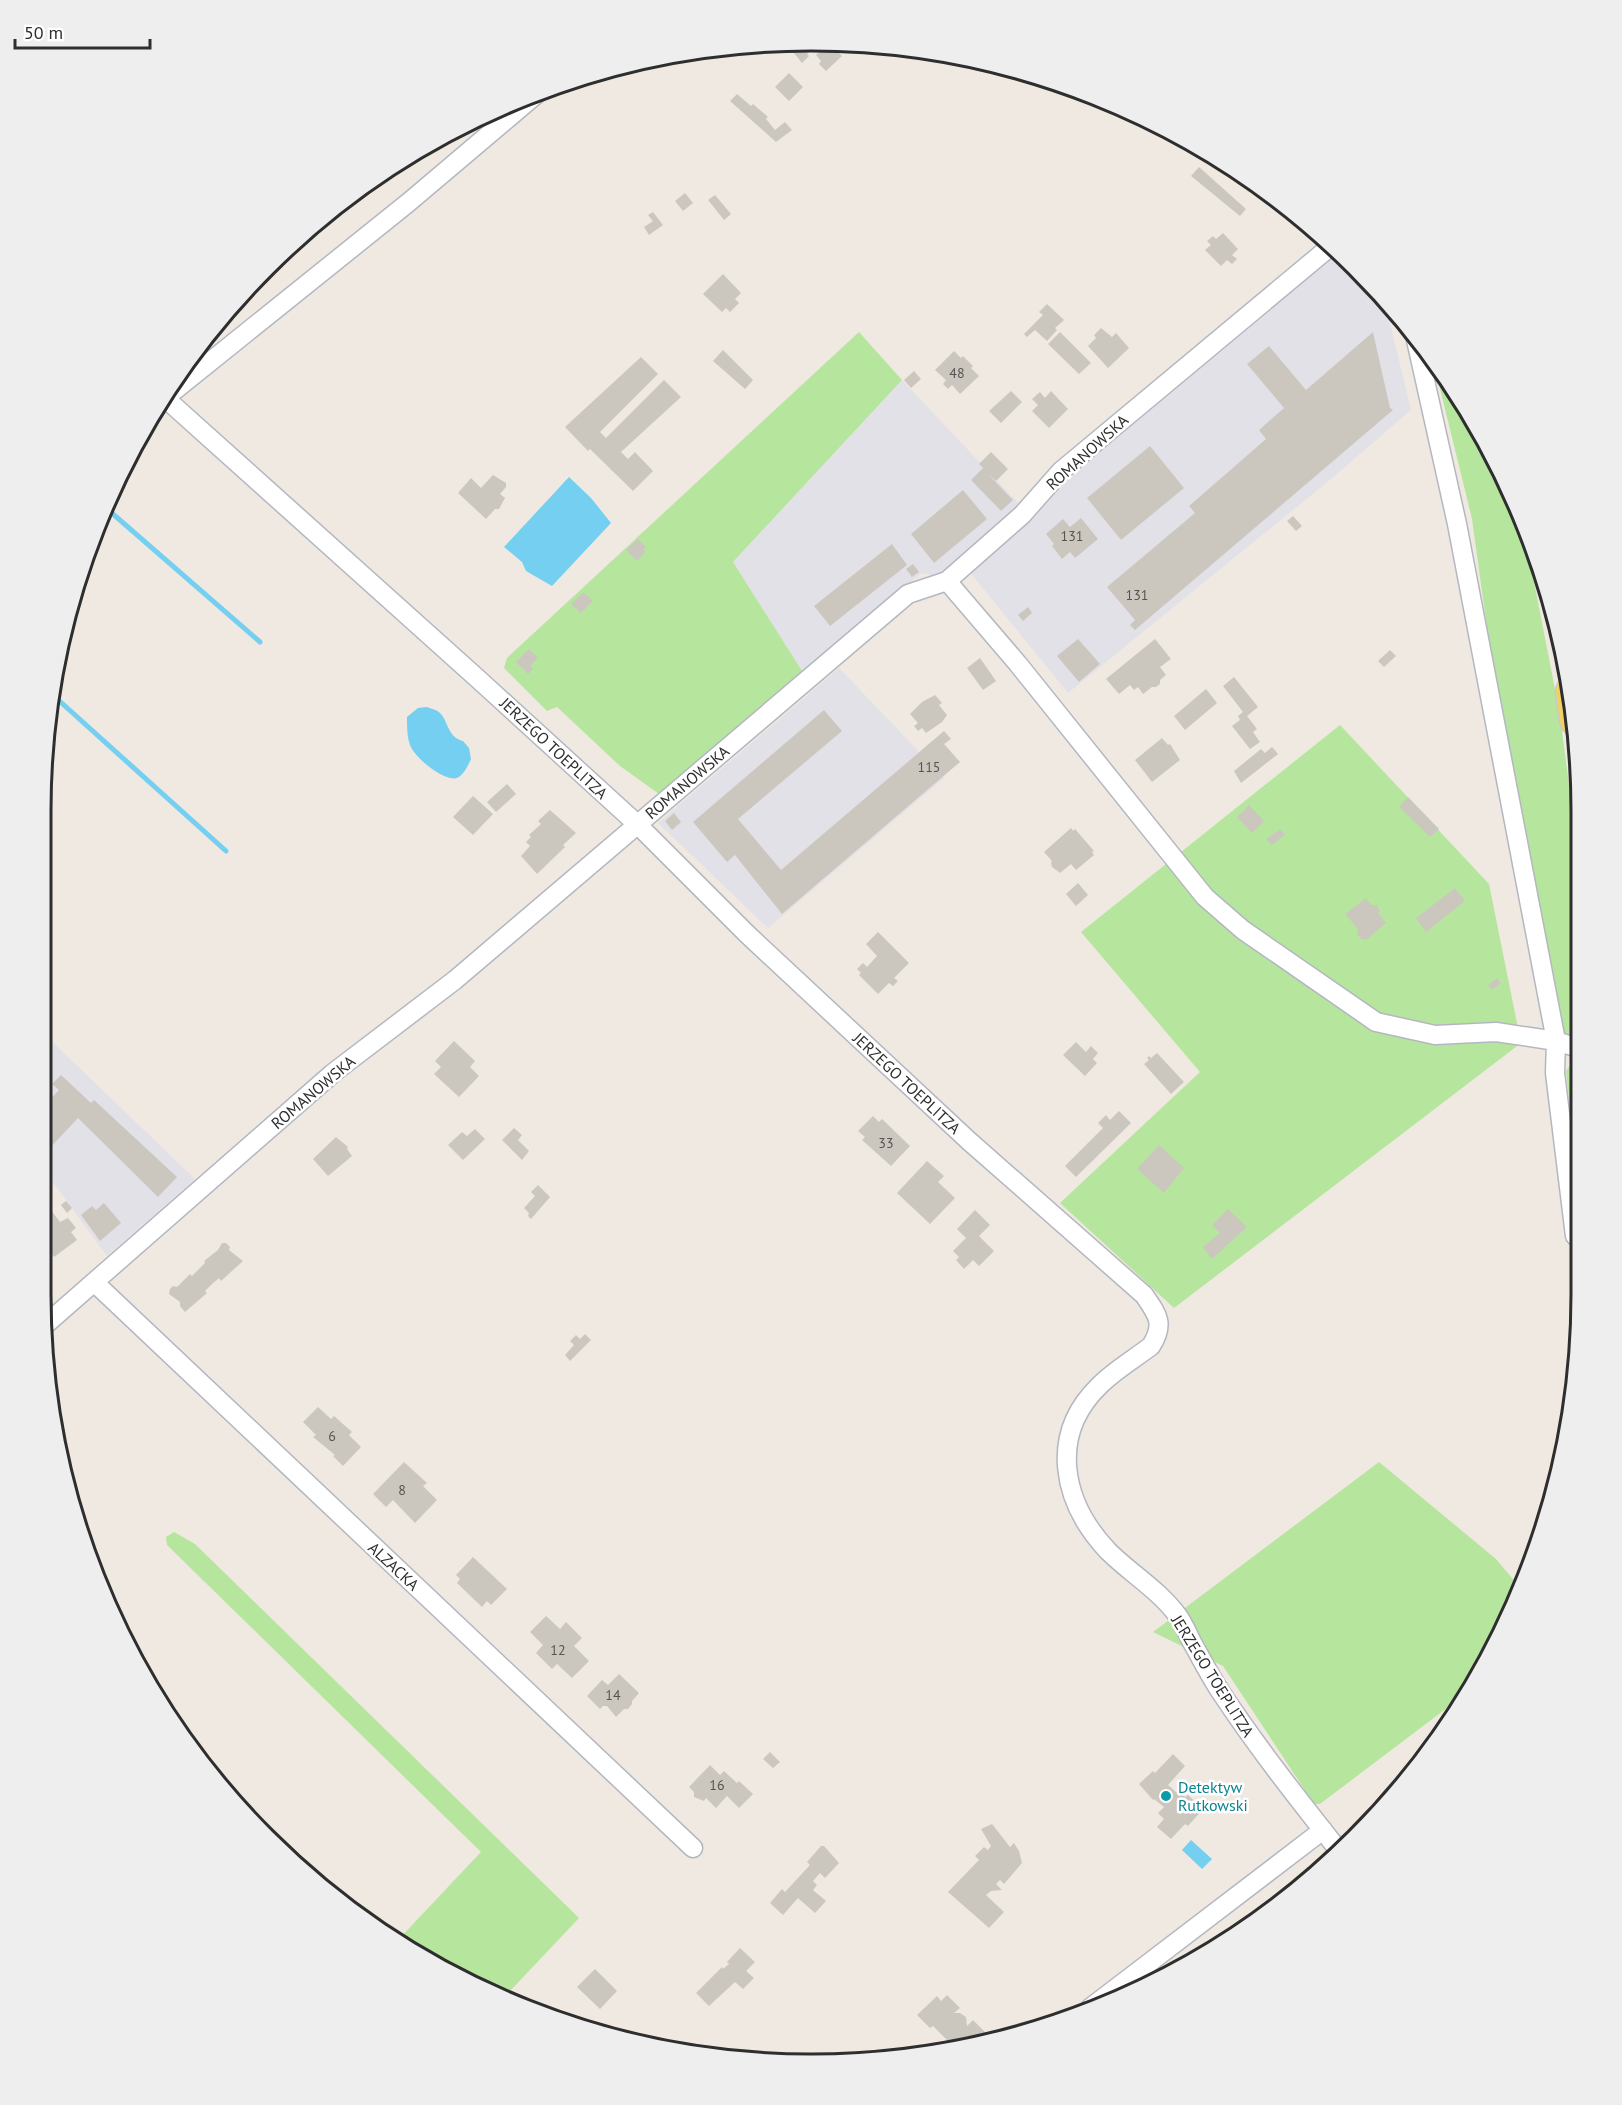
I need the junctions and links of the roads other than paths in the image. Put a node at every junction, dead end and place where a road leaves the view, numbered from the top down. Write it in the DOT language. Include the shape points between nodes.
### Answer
graph roads {
  1 [pos="518,110"];
  2 [pos="1324,252"];
  3 [pos="1420,356"];
  4 [pos="183,384"];
  5 [pos="170,403"];
  6 [pos="947,580"];
  7 [pos="637,825"];
  8 [pos="1556,1041"];
  9 [pos="1571,1046"];
  10 [pos="1571,1203"];
  11 [pos="95,1283"];
  12 [pos="52,1319"];
  13 [pos="1323,1830"];
  14 [pos="1334,1844"];
  15 [pos="693,1848"];
  16 [pos="1111,1992"];
  1 -- 4 [label="street"];
  2 -- 6 [label="street, ROMANOWSKA" via="1061,471 1022,515"];
  3 -- 8 [label="street" via="1457,524"];
  5 -- 7 [label="street, JERZEGO TOEPLITZA"];
  6 -- 7 [label="street, ROMANOWSKA" via="908,594"];
  6 -- 8 [label="street" via="1205,897 1243,930 1376,1022 1435,1035 1496,1032"];
  7 -- 11 [label="street, ROMANOWSKA" via="455,980 333,1073"];
  7 -- 13 [label="street, JERZEGO TOEPLITZA" via="747,934 969,1141 1137,1288 1157,1314 1160,1325 1151,1346 1100,1385 1075,1419 1067,1452 1071,1493 1109,1552 1179,1616 1207,1670 1253,1740"];
  8 -- 9 [label="street"];
  8 -- 10 [label="street" via="1555,1073"];
  11 -- 12 [label="street, ROMANOWSKA"];
  11 -- 15 [label="street, ALZACKA"];
  13 -- 14 [label="street, JERZEGO TOEPLITZA"];
  13 -- 16 [label="street"];
}
